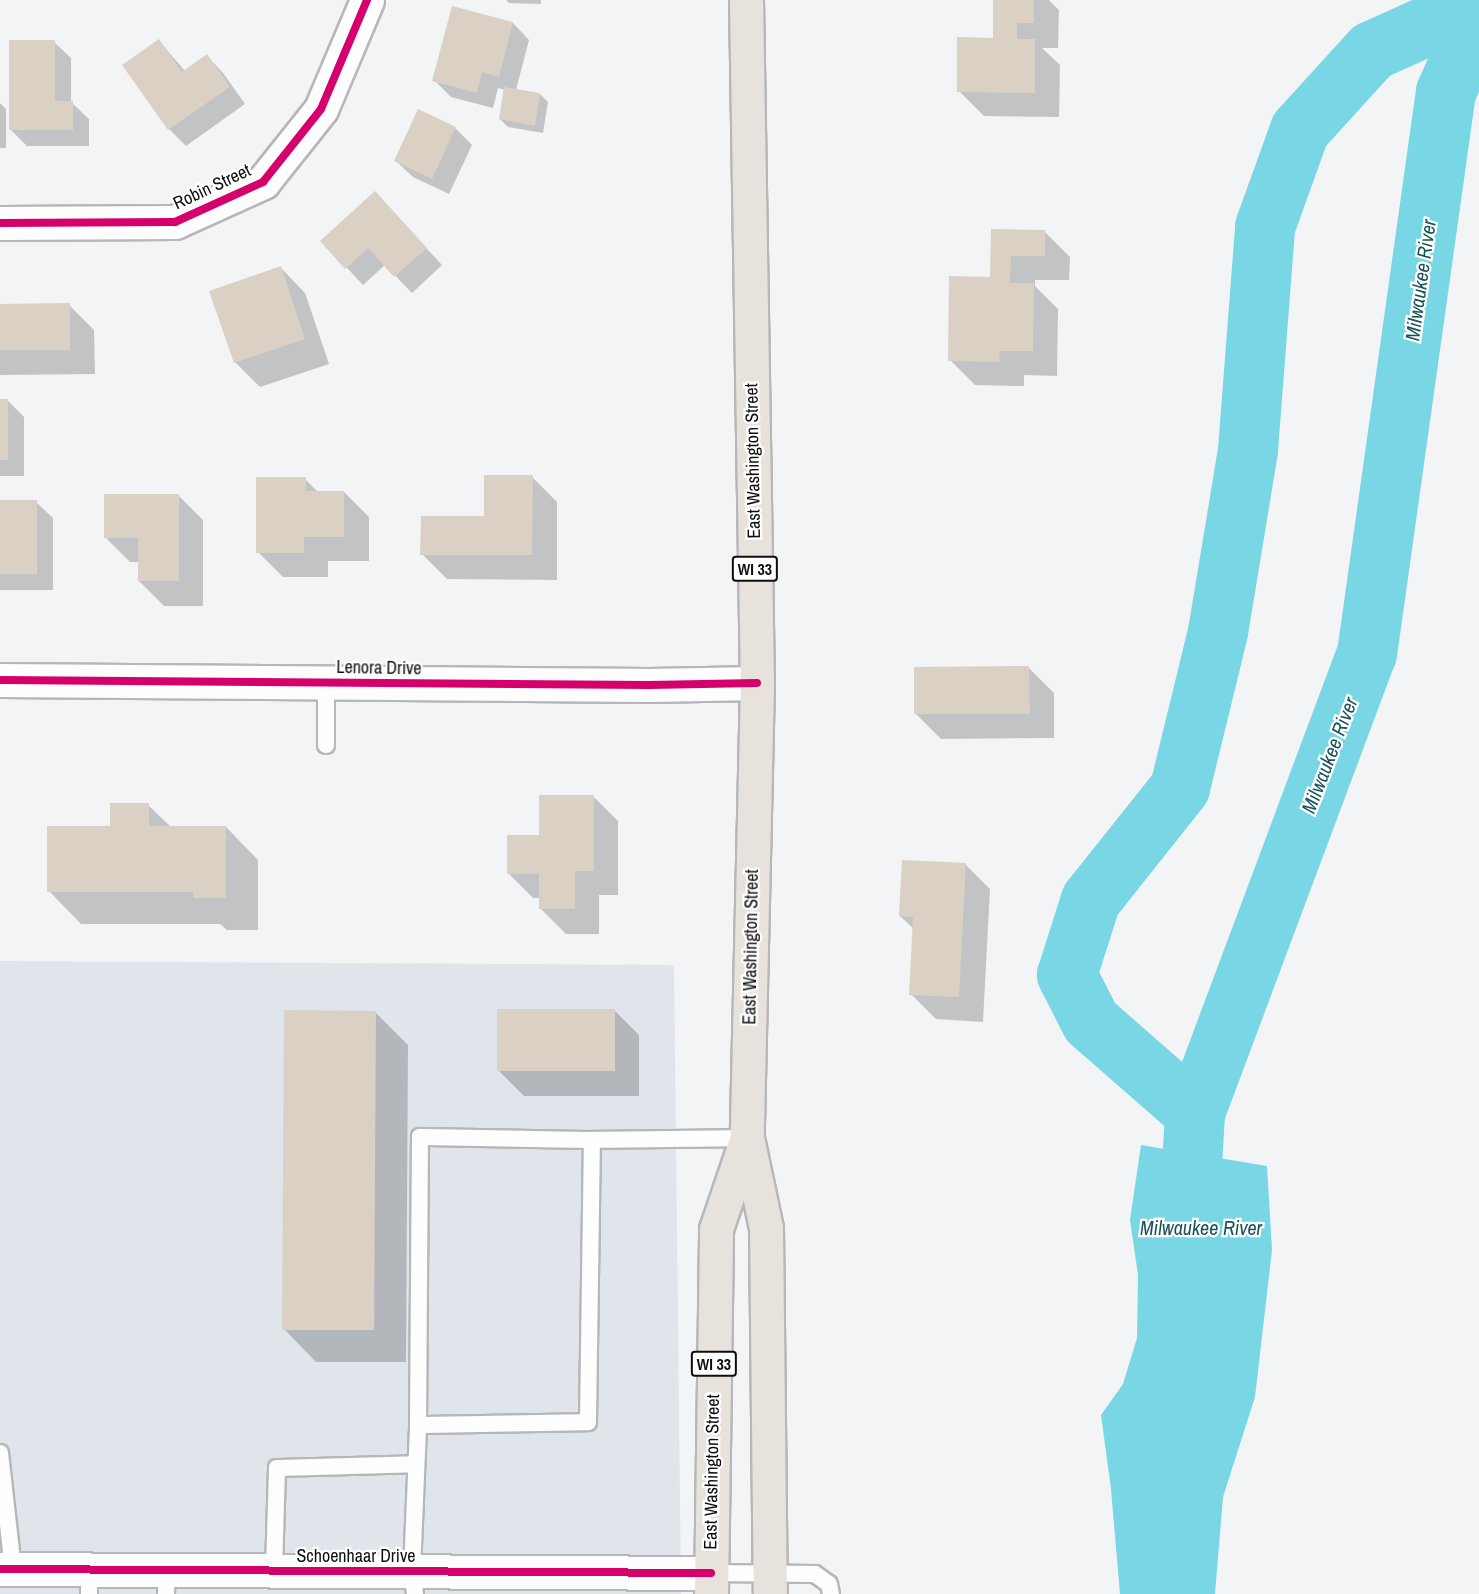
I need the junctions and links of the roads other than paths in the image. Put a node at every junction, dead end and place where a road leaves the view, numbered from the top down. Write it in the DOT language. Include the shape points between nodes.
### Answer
graph roads {
  1 [pos="367,0"];
  2 [pos="746,0"];
  3 [pos="0,223"];
  4 [pos="0,680"];
  5 [pos="326,682"];
  6 [pos="757,683"];
  7 [pos="326,745"];
  8 [pos="747,1138"];
  9 [pos="592,1140"];
  10 [pos="418,1425"];
  11 [pos="0,1453"];
  12 [pos="416,1464"];
  13 [pos="7,1569"];
  14 [pos="274,1570"];
  15 [pos="89,1582"];
  16 [pos="166,1582"];
  17 [pos="413,1583"];
  18 [pos="770,1583"];
  19 [pos="711,1584"];
  20 [pos="831,1594"];
  1 -- 3 [label="street, Robin Street" via="321,109 263,182 175,222"];
  2 -- 6 [label="main road, East Washington Street / WI 33"];
  4 -- 5 [label="street, Lenora Drive"];
  5 -- 6 [label="street, Lenora Drive"];
  5 -- 7 [label="lane"];
  6 -- 8 [label="main road, East Washington Street / WI 33"];
  8 -- 9 [label="lane"];
  8 -- 18 [label="main road, East Washington Street / WI 33" via="766,1228"];
  8 -- 19 [label="main road, East Washington Street / WI 33" via="716,1229"];
  9 -- 10 [label="lane" via="588,1422"];
  9 -- 10 [label="lane" via="420,1137"];
  10 -- 12 [label="lane"];
  11 -- 13 [label="lane"];
  12 -- 14 [label="lane" via="277,1468"];
  12 -- 17 [label="lane"];
  13 -- 15 [label="street, Schoenhaar Drive"];
  14 -- 16 [label="street, Schoenhaar Drive"];
  14 -- 17 [label="street, Schoenhaar Drive"];
  15 -- 16 [label="street, Schoenhaar Drive"];
  17 -- 19 [label="street, Schoenhaar Drive"];
  18 -- 19 [label="lane"];
  18 -- 20 [label="lane" via="815,1574 829,1584"];
}
